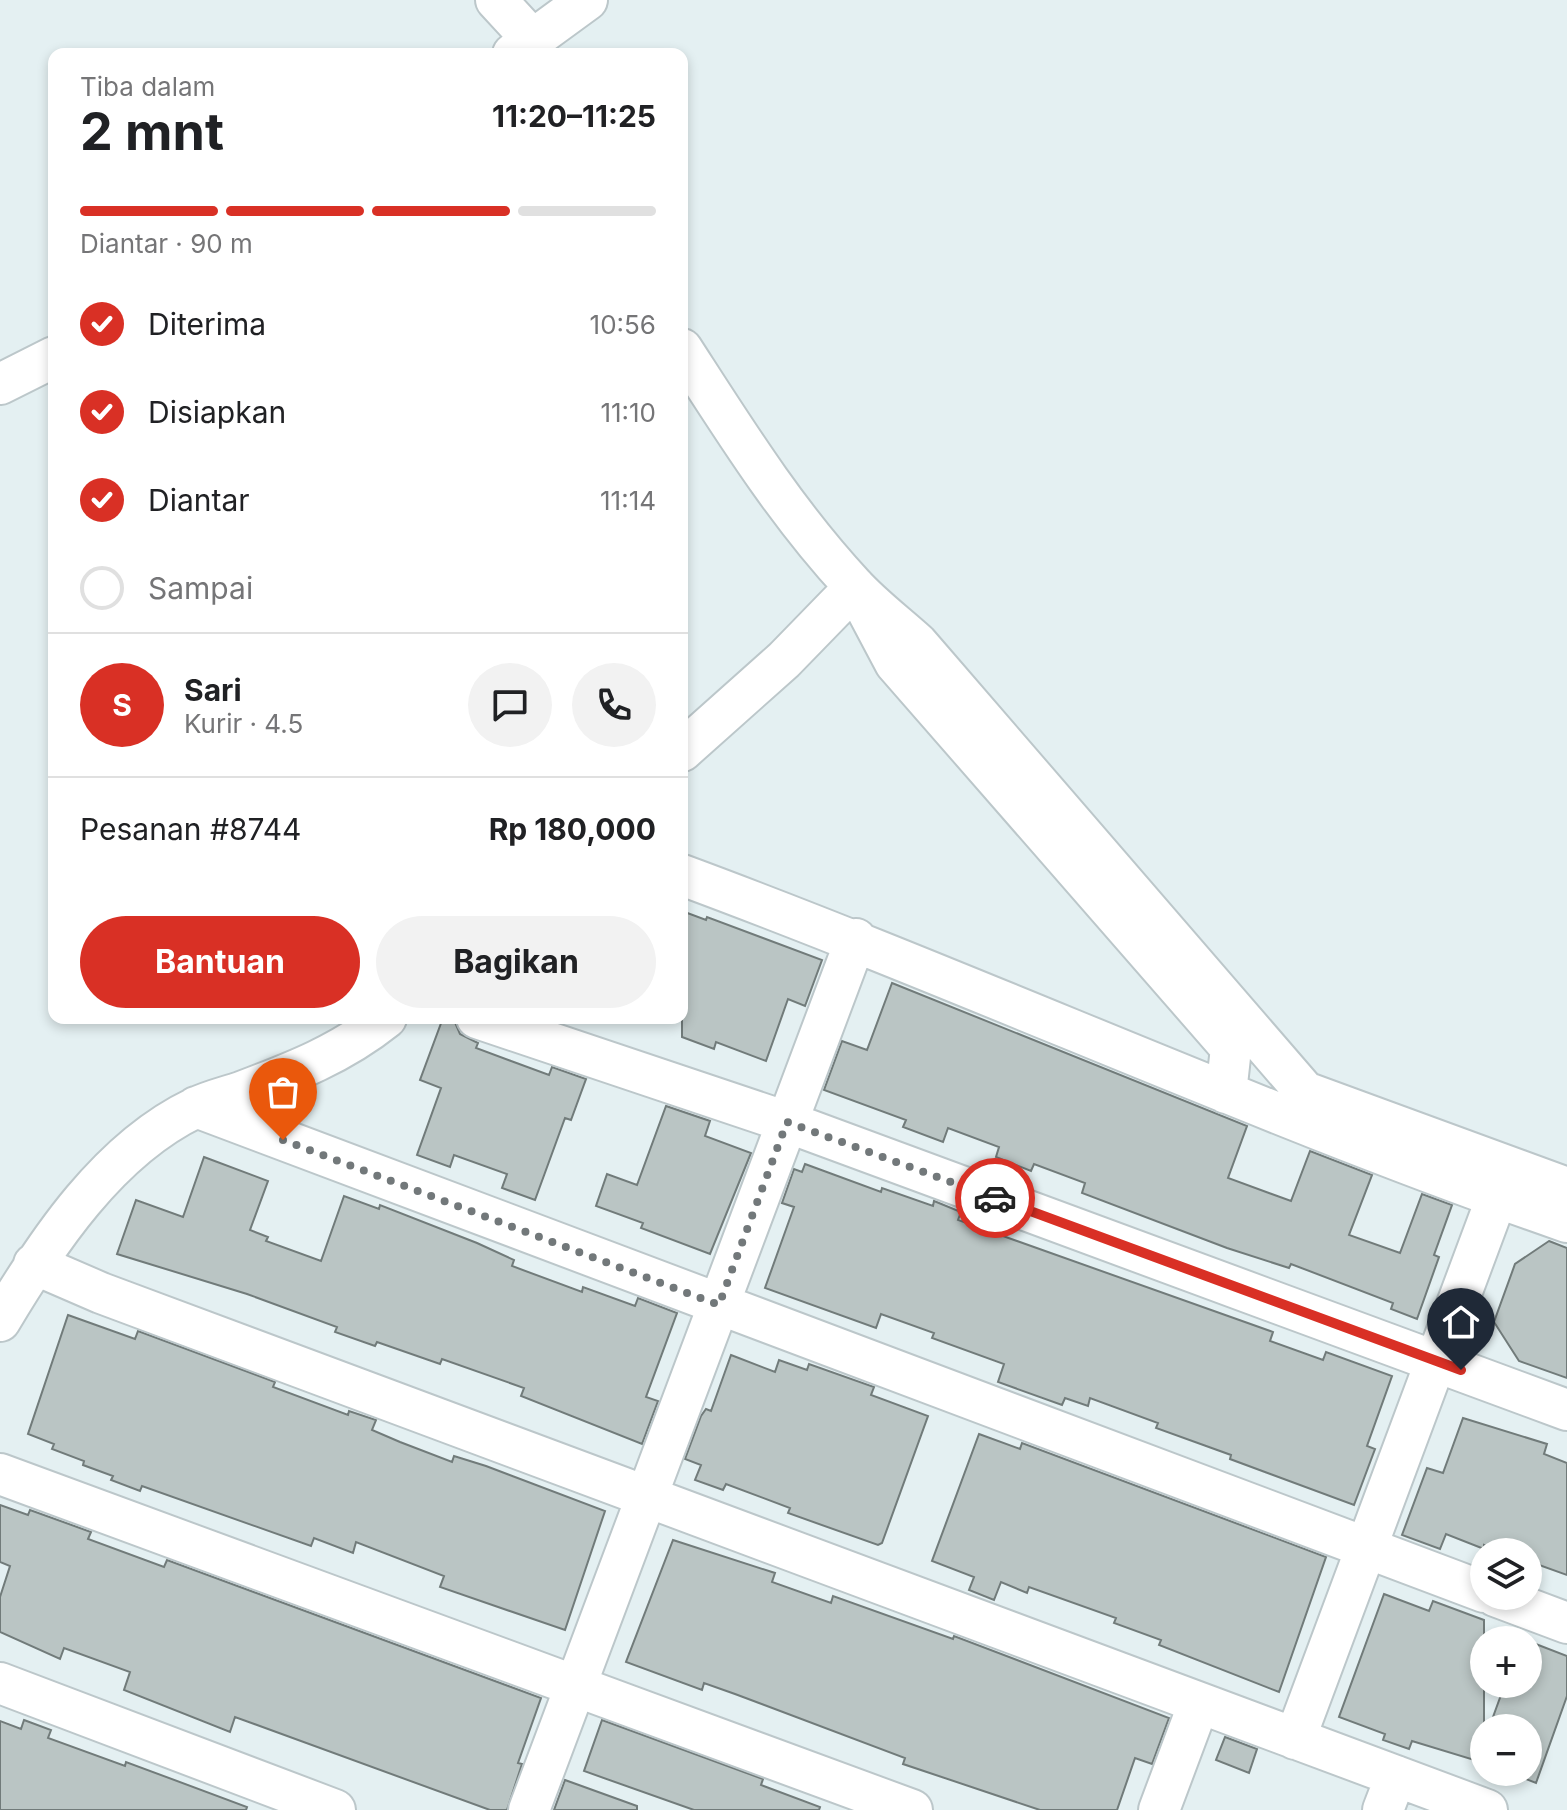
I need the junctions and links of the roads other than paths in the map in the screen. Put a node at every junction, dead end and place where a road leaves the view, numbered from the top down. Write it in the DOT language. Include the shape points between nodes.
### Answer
graph roads {
  1 [pos="496,0"];
  2 [pos="587,0"];
  3 [pos="523,47"];
  4 [pos="688,358"];
  5 [pos="48,360"];
  6 [pos="0,384"];
  7 [pos="855,587"];
  8 [pos="688,746"];
  9 [pos="688,877"];
  10 [pos="856,939"];
  11 [pos="378,1024"];
  12 [pos="495,1024"];
  13 [pos="1226,1093"];
  14 [pos="196,1107"];
  15 [pos="787,1122"];
  16 [pos="1567,1188"];
  17 [pos="1497,1197"];
  18 [pos="1567,1222"];
  19 [pos="34,1264"];
  20 [pos="719,1305"];
  21 [pos="0,1321"];
  22 [pos="1435,1360"];
  23 [pos="1567,1410"];
  24 [pos="0,1474"];
  25 [pos="646,1497"];
  26 [pos="1366,1547"];
  27 [pos="1470,1587"];
  28 [pos="1532,1610"];
  29 [pos="1567,1623"];
  30 [pos="0,1683"];
  31 [pos="575,1685"];
  32 [pos="1199,1703"];
  33 [pos="1295,1739"];
  34 [pos="1389,1793"];
  35 [pos="335,1810"];
  36 [pos="529,1810"];
  37 [pos="912,1810"];
  38 [pos="1159,1810"];
  39 [pos="1487,1810"];
  1 -- 3 [label="street"];
  2 -- 3 [label="street"];
  4 -- 7 [label="street" via="771,485"];
  5 -- 6 [label="street"];
  7 -- 8 [label="street" via="784,660"];
  7 -- 13 [label="street" via="895,663 1231,1048"];
  7 -- 16 [label="street" via="917,643 1305,1092"];
  9 -- 10 [label="street"];
  10 -- 13 [label="street"];
  10 -- 15 [label="street"];
  11 -- 14 [label="street" via="313,1065"];
  12 -- 15 [label="street"];
  13 -- 17 [label="street"];
  14 -- 19 [label="street" via="121,1160"];
  14 -- 20 [label="street"];
  15 -- 20 [label="street"];
  15 -- 22 [label="street"];
  17 -- 18 [label="street"];
  17 -- 22 [label="street"];
  19 -- 21 [label="street"];
  19 -- 25 [label="street"];
  20 -- 25 [label="street"];
  20 -- 26 [label="street"];
  22 -- 23 [label="street"];
  22 -- 26 [label="street"];
  24 -- 31 [label="street"];
  25 -- 31 [label="street"];
  25 -- 32 [label="street"];
  26 -- 27 [label="street"];
  26 -- 33 [label="street"];
  28 -- 29 [label="street"];
  30 -- 35 [label="street"];
  31 -- 36 [label="street"];
  31 -- 37 [label="street"];
  32 -- 33 [label="street"];
  32 -- 38 [label="street"];
  33 -- 34 [label="street"];
  34 -- 39 [label="street"];
}
